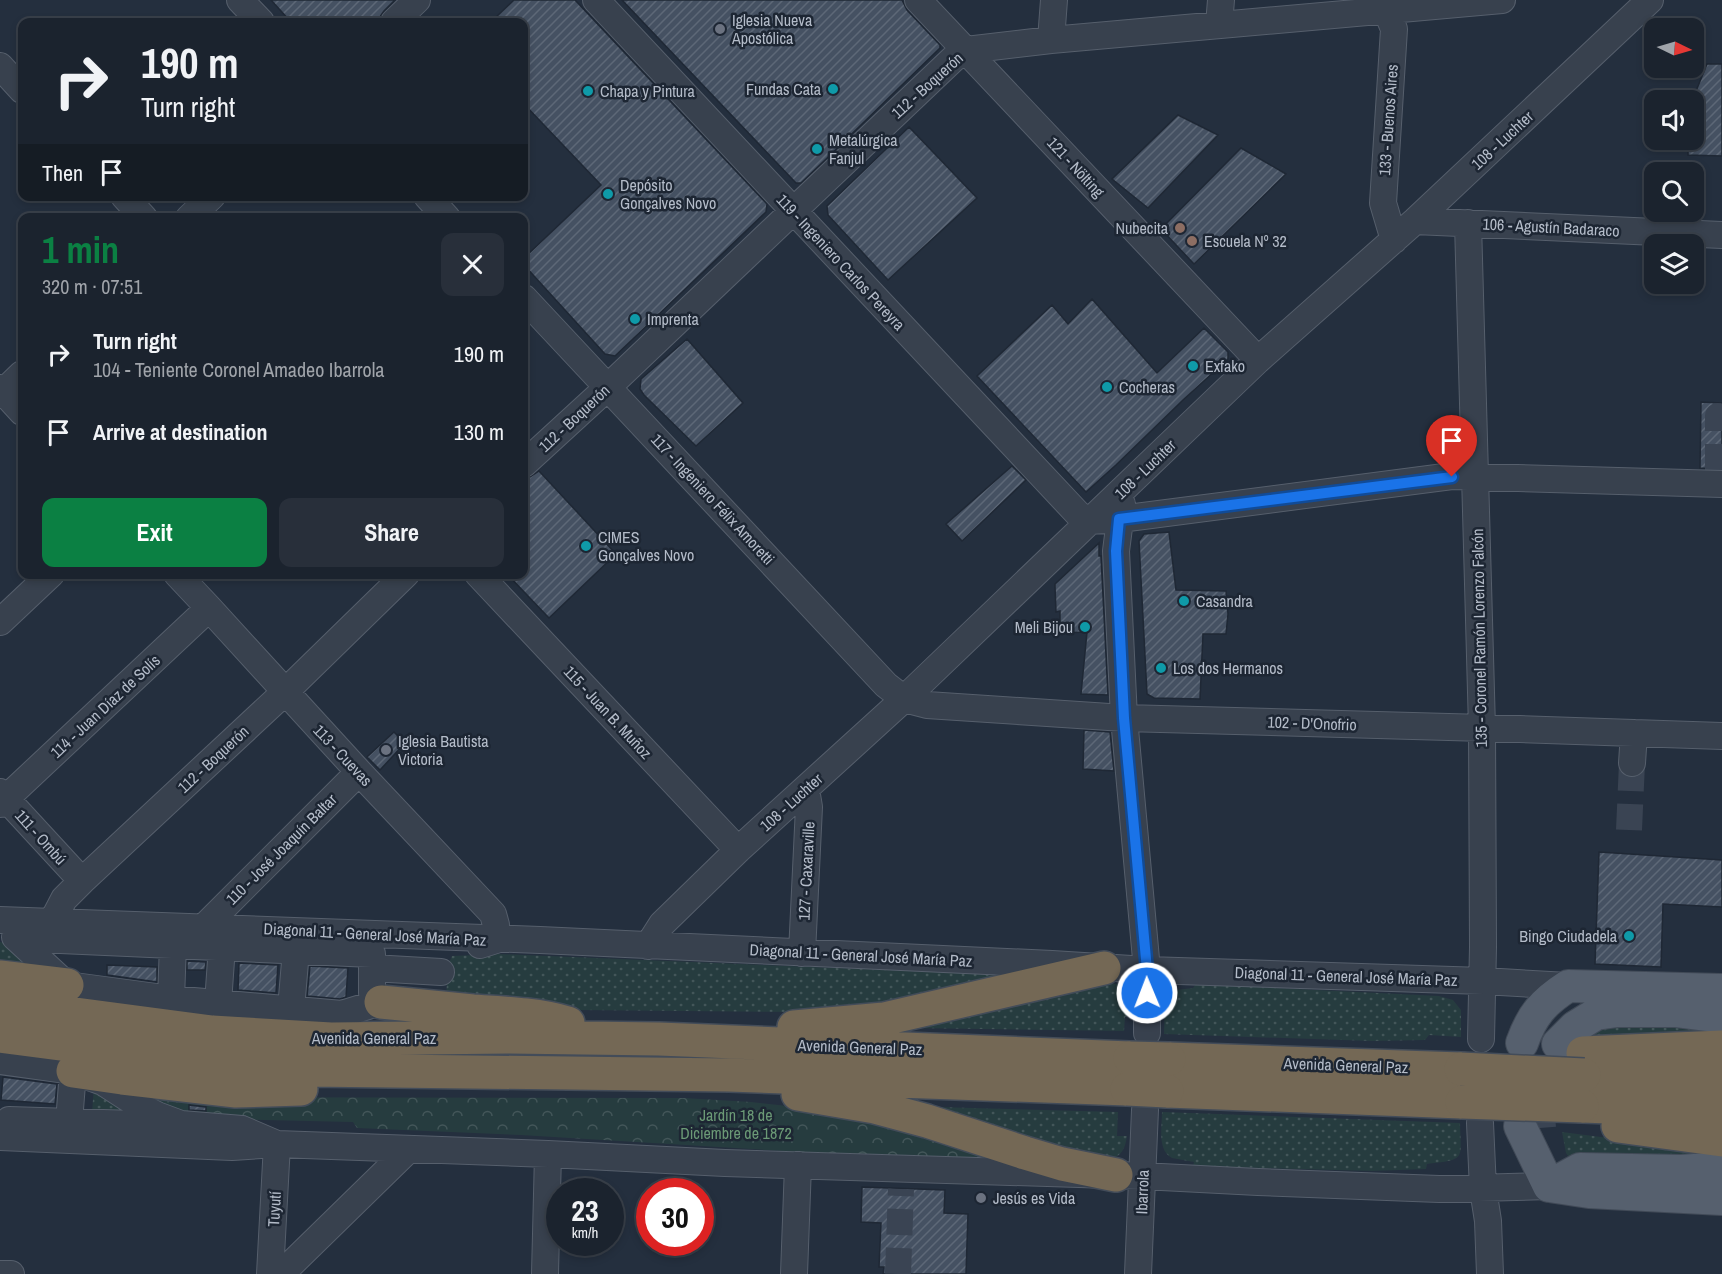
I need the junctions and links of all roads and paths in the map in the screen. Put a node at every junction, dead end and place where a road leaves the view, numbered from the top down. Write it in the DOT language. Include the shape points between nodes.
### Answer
graph roads {
  1 [pos="240,0"];
  2 [pos="417,0"];
  3 [pos="596,0"];
  4 [pos="918,0"];
  5 [pos="1054,0"];
  6 [pos="1221,0"];
  7 [pos="1502,0"];
  8 [pos="1650,0"];
  9 [pos="1384,5"];
  10 [pos="257,18"];
  11 [pos="398,18"];
  12 [pos="1219,25"];
  13 [pos="1051,40"];
  14 [pos="966,50"];
  15 [pos="0,66"];
  16 [pos="18,86"];
  17 [pos="129,201"];
  18 [pos="207,201"];
  19 [pos="431,201"];
  20 [pos="792,211"];
  21 [pos="139,213"];
  22 [pos="194,213"];
  23 [pos="442,213"];
  24 [pos="1415,221"];
  25 [pos="1468,223"];
  26 [pos="1722,235"];
  27 [pos="1394,240"];
  28 [pos="528,302"];
  29 [pos="1258,360"];
  30 [pos="18,377"];
  31 [pos="608,387"];
  32 [pos="1,392"];
  33 [pos="18,408"];
  34 [pos="528,460"];
  35 [pos="1475,476"];
  36 [pos="1719,479"];
  37 [pos="1124,489"];
  38 [pos="1119,519"];
  39 [pos="1089,521"];
  40 [pos="46,579"];
  41 [pos="182,579"];
  42 [pos="401,579"];
  43 [pos="483,579"];
  44 [pos="209,608"];
  45 [pos="0,622"];
  46 [pos="285,692"];
  47 [pos="904,699"];
  48 [pos="1124,718"];
  49 [pos="1482,729"];
  50 [pos="1634,733"];
  51 [pos="1722,736"];
  52 [pos="1632,763"];
  53 [pos="359,772"];
  54 [pos="806,789"];
  55 [pos="2,798"];
  56 [pos="738,850"];
  57 [pos="82,881"];
  58 [pos="52,922"];
  59 [pos="204,927"];
  60 [pos="5,931"];
  61 [pos="496,940"];
  62 [pos="173,944"];
  63 [pos="222,946"];
  64 [pos="648,946"];
  65 [pos="296,950"];
  66 [pos="802,953"];
  67 [pos="372,961"];
  68 [pos="1104,968"];
  69 [pos="1147,970"];
  70 [pos="441,972"];
  71 [pos="0,977"];
  72 [pos="1483,981"];
  73 [pos="67,985"];
  74 [pos="1569,986"];
  75 [pos="1722,990"];
  76 [pos="171,999"];
  77 [pos="381,1002"];
  78 [pos="218,1003"];
  79 [pos="0,1004"];
  80 [pos="291,1009"];
  81 [pos="1722,1017"];
  82 [pos="0,1036"];
  83 [pos="1481,1039"];
  84 [pos="645,1040"];
  85 [pos="1522,1043"];
  86 [pos="1722,1047"];
  87 [pos="0,1062"];
  88 [pos="73,1071"];
  89 [pos="476,1072"];
  90 [pos="633,1073"];
  91 [pos="1143,1076"];
  92 [pos="1722,1079"];
  93 [pos="1578,1080"];
  94 [pos="1722,1111"];
  95 [pos="1500,1117"];
  96 [pos="0,1119"];
  97 [pos="69,1122"];
  98 [pos="182,1124"];
  99 [pos="0,1137"];
  100 [pos="1722,1140"];
  101 [pos="277,1144"];
  102 [pos="409,1149"];
  103 [pos="548,1154"];
  104 [pos="798,1165"];
  105 [pos="1722,1168"];
  106 [pos="1129,1175"];
  107 [pos="1549,1186"];
  108 [pos="1483,1189"];
  109 [pos="1722,1199"];
  110 [pos="0,1274"];
  111 [pos="11,1274"];
  112 [pos="270,1274"];
  113 [pos="281,1274"];
  114 [pos="545,1274"];
  115 [pos="794,1274"];
  116 [pos="1138,1274"];
  117 [pos="1490,1274"];
  1 -- 10 [label="street"];
  2 -- 11 [label="street"];
  3 -- 20 [label="street, 119 - Ingeniero Carlos Pereyra"];
  4 -- 14 [label="street, 121 - Nölting"];
  5 -- 13 [label="street"];
  6 -- 12 [label="street"];
  7 -- 9 [label="street, 112 - Boquerón"];
  8 -- 24 [label="street, 108 - Luchter"];
  9 -- 12 [label="street, 112 - Boquerón"];
  9 -- 27 [label="street, 133 - Buenos Aires" via="1394,29 1383,203"];
  12 -- 13 [label="street, 112 - Boquerón"];
  13 -- 14 [label="street, 112 - Boquerón"];
  14 -- 20 [label="street, 112 - Boquerón"];
  14 -- 29 [label="street, 121 - Nölting"];
  15 -- 16 [label="street"];
  17 -- 21 [label="street"];
  18 -- 22 [label="street"];
  19 -- 23 [label="street"];
  20 -- 31 [label="street, 112 - Boquerón"];
  20 -- 39 [label="street, 119 - Ingeniero Carlos Pereyra" via="1078,514"];
  24 -- 25 [label="street, 106 - Agustín Badaraco"];
  24 -- 27 [label="street, 108 - Luchter"];
  25 -- 26 [label="street, 106 - Agustín Badaraco"];
  25 -- 35 [label="street, 135 - Coronel Ramón Lorenzo Falcón"];
  27 -- 29 [label="street, 108 - Luchter"];
  28 -- 31 [label="street, 117 - Ingeniero Félix Amoretti"];
  29 -- 37 [label="street, 108 - Luchter"];
  30 -- 32 [label="street"];
  31 -- 34 [label="street, 112 - Boquerón"];
  31 -- 47 [label="street, 117 - Ingeniero Félix Amoretti" via="886,685"];
  32 -- 33 [label="street"];
  35 -- 36 [label="street"];
  35 -- 38 [label="street"];
  35 -- 49 [label="street, 135 - Coronel Ramón Lorenzo Falcón"];
  37 -- 38 [label="street, Ibarrola"];
  37 -- 39 [label="street, 108 - Luchter"];
  38 -- 39 [label="street"];
  38 -- 48 [label="street, Ibarrola" via="1116,551"];
  39 -- 47 [label="street, 108 - Luchter"];
  40 -- 45 [label="street"];
  41 -- 44 [label="street, 113 - Cuevas"];
  42 -- 46 [label="street, 112 - Boquerón"];
  43 -- 56 [label="street, 115 - Juan B. Muñoz"];
  44 -- 46 [label="street, 113 - Cuevas"];
  44 -- 55 [label="street, 114 - Juan Díaz de Solís"];
  46 -- 53 [label="street, 113 - Cuevas"];
  46 -- 57 [label="street, 112 - Boquerón"];
  47 -- 48 [label="street, 102 - D'Onofrio" via="927,705"];
  47 -- 54 [label="street, 108 - Luchter"];
  48 -- 49 [label="street, 102 - D'Onofrio"];
  48 -- 69 [label="street, Ibarrola"];
  49 -- 50 [label="street, 102 - D'Onofrio"];
  49 -- 72 [label="street, 135 - Coronel Ramón Lorenzo Falcón"];
  50 -- 51 [label="street, 102 - D'Onofrio"];
  50 -- 52 [label="street"];
  53 -- 59 [label="street, 110 - José Joaquín Baltar"];
  53 -- 61 [label="street, 113 - Cuevas" via="493,914"];
  54 -- 56 [label="street, 108 - Luchter"];
  54 -- 66 [label="street, 127 - Caxaraville" via="809,807"];
  55 -- 57 [label="street, 111 - Ombú"];
  56 -- 64 [label="street, 108 - Luchter" via="662,924"];
  57 -- 58 [label="street, 112 - Boquerón" via="64,899"];
  58 -- 59 [label="street, Diagonal 11 - General José María Paz"];
  58 -- 60 [label="street, Diagonal 11 - General José María Paz"];
  59 -- 61 [label="street, Diagonal 11 - General José María Paz"];
  60 -- 62 [label="street"];
  60 -- 73 [label="street"];
  61 -- 64 [label="street, Diagonal 11 - General José María Paz"];
  61 -- 67 [label="street" via="457,952"];
  62 -- 63 [label="street"];
  62 -- 76 [label="street"];
  63 -- 65 [label="street"];
  63 -- 78 [label="street"];
  64 -- 66 [label="street, Diagonal 11 - General José María Paz"];
  65 -- 67 [label="street"];
  65 -- 80 [label="street"];
  66 -- 68 [label="street, Diagonal 11 - General José María Paz"];
  67 -- 70 [label="street"];
  67 -- 77 [label="street" via="372,993"];
  68 -- 69 [label="street, Diagonal 11 - General José María Paz"];
  68 -- 84 [label="highway" via="884,1019"];
  69 -- 72 [label="street, Diagonal 11 - General José María Paz"];
  69 -- 91 [label="street, Ibarrola"];
  71 -- 73 [label="highway"];
  72 -- 74 [label="street, Diagonal 11 - General José María Paz"];
  72 -- 83 [label="street, 135 - Coronel Ramón Lorenzo Falcón"];
  73 -- 76 [label="street"];
  74 -- 75 [label="main road, Diagonal 11 - General José María Paz"];
  74 -- 85 [label="main road" via="1539,1009"];
  76 -- 78 [label="street"];
  77 -- 80 [label="street" via="342,1014"];
  77 -- 84 [label="highway" via="552,1018"];
  78 -- 80 [label="street"];
  79 -- 84 [label="highway, Avenida General Paz" via="273,1037"];
  81 -- 93 [label="main road" via="1675,1011 1596,1014 1575,1027"];
  82 -- 89 [label="highway, Avenida General Paz" via="206,1064"];
  84 -- 91 [label="highway, Avenida General Paz"];
  86 -- 93 [label="highway"];
  87 -- 88 [label="street"];
  88 -- 89 [label="highway" via="236,1091 309,1089"];
  88 -- 97 [label="street"];
  88 -- 98 [label="street" via="104,1082 150,1112"];
  89 -- 90 [label="highway, Avenida General Paz"];
  90 -- 91 [label="highway, Avenida General Paz"];
  90 -- 106 [label="highway" via="812,1095 874,1107 1062,1164"];
  91 -- 93 [label="highway, Avenida General Paz, bridge" via="1169,1059 1460,1069"];
  91 -- 95 [label="highway, Avenida General Paz"];
  91 -- 106 [label="street, Ibarrola"];
  92 -- 93 [label="highway, Avenida General Paz"];
  93 -- 94 [label="highway, Avenida General Paz"];
  93 -- 95 [label="highway, Avenida General Paz, bridge"];
  93 -- 100 [label="highway"];
  95 -- 107 [label="main road"];
  95 -- 108 [label="street"];
  96 -- 97 [label="street"];
  97 -- 98 [label="street"];
  98 -- 101 [label="street" via="242,1130"];
  99 -- 101 [label="street" via="232,1147"];
  101 -- 102 [label="street"];
  101 -- 112 [label="street, Tuyutí"];
  102 -- 103 [label="street"];
  102 -- 113 [label="street"];
  103 -- 104 [label="street"];
  103 -- 114 [label="street"];
  104 -- 106 [label="street" via="902,1179"];
  104 -- 115 [label="street"];
  105 -- 107 [label="main road" via="1580,1169"];
  106 -- 108 [label="street"];
  106 -- 116 [label="street, Ibarrola"];
  107 -- 108 [label="street"];
  107 -- 109 [label="main road"];
  108 -- 117 [label="street"];
  110 -- 111 [label="street"];
}
